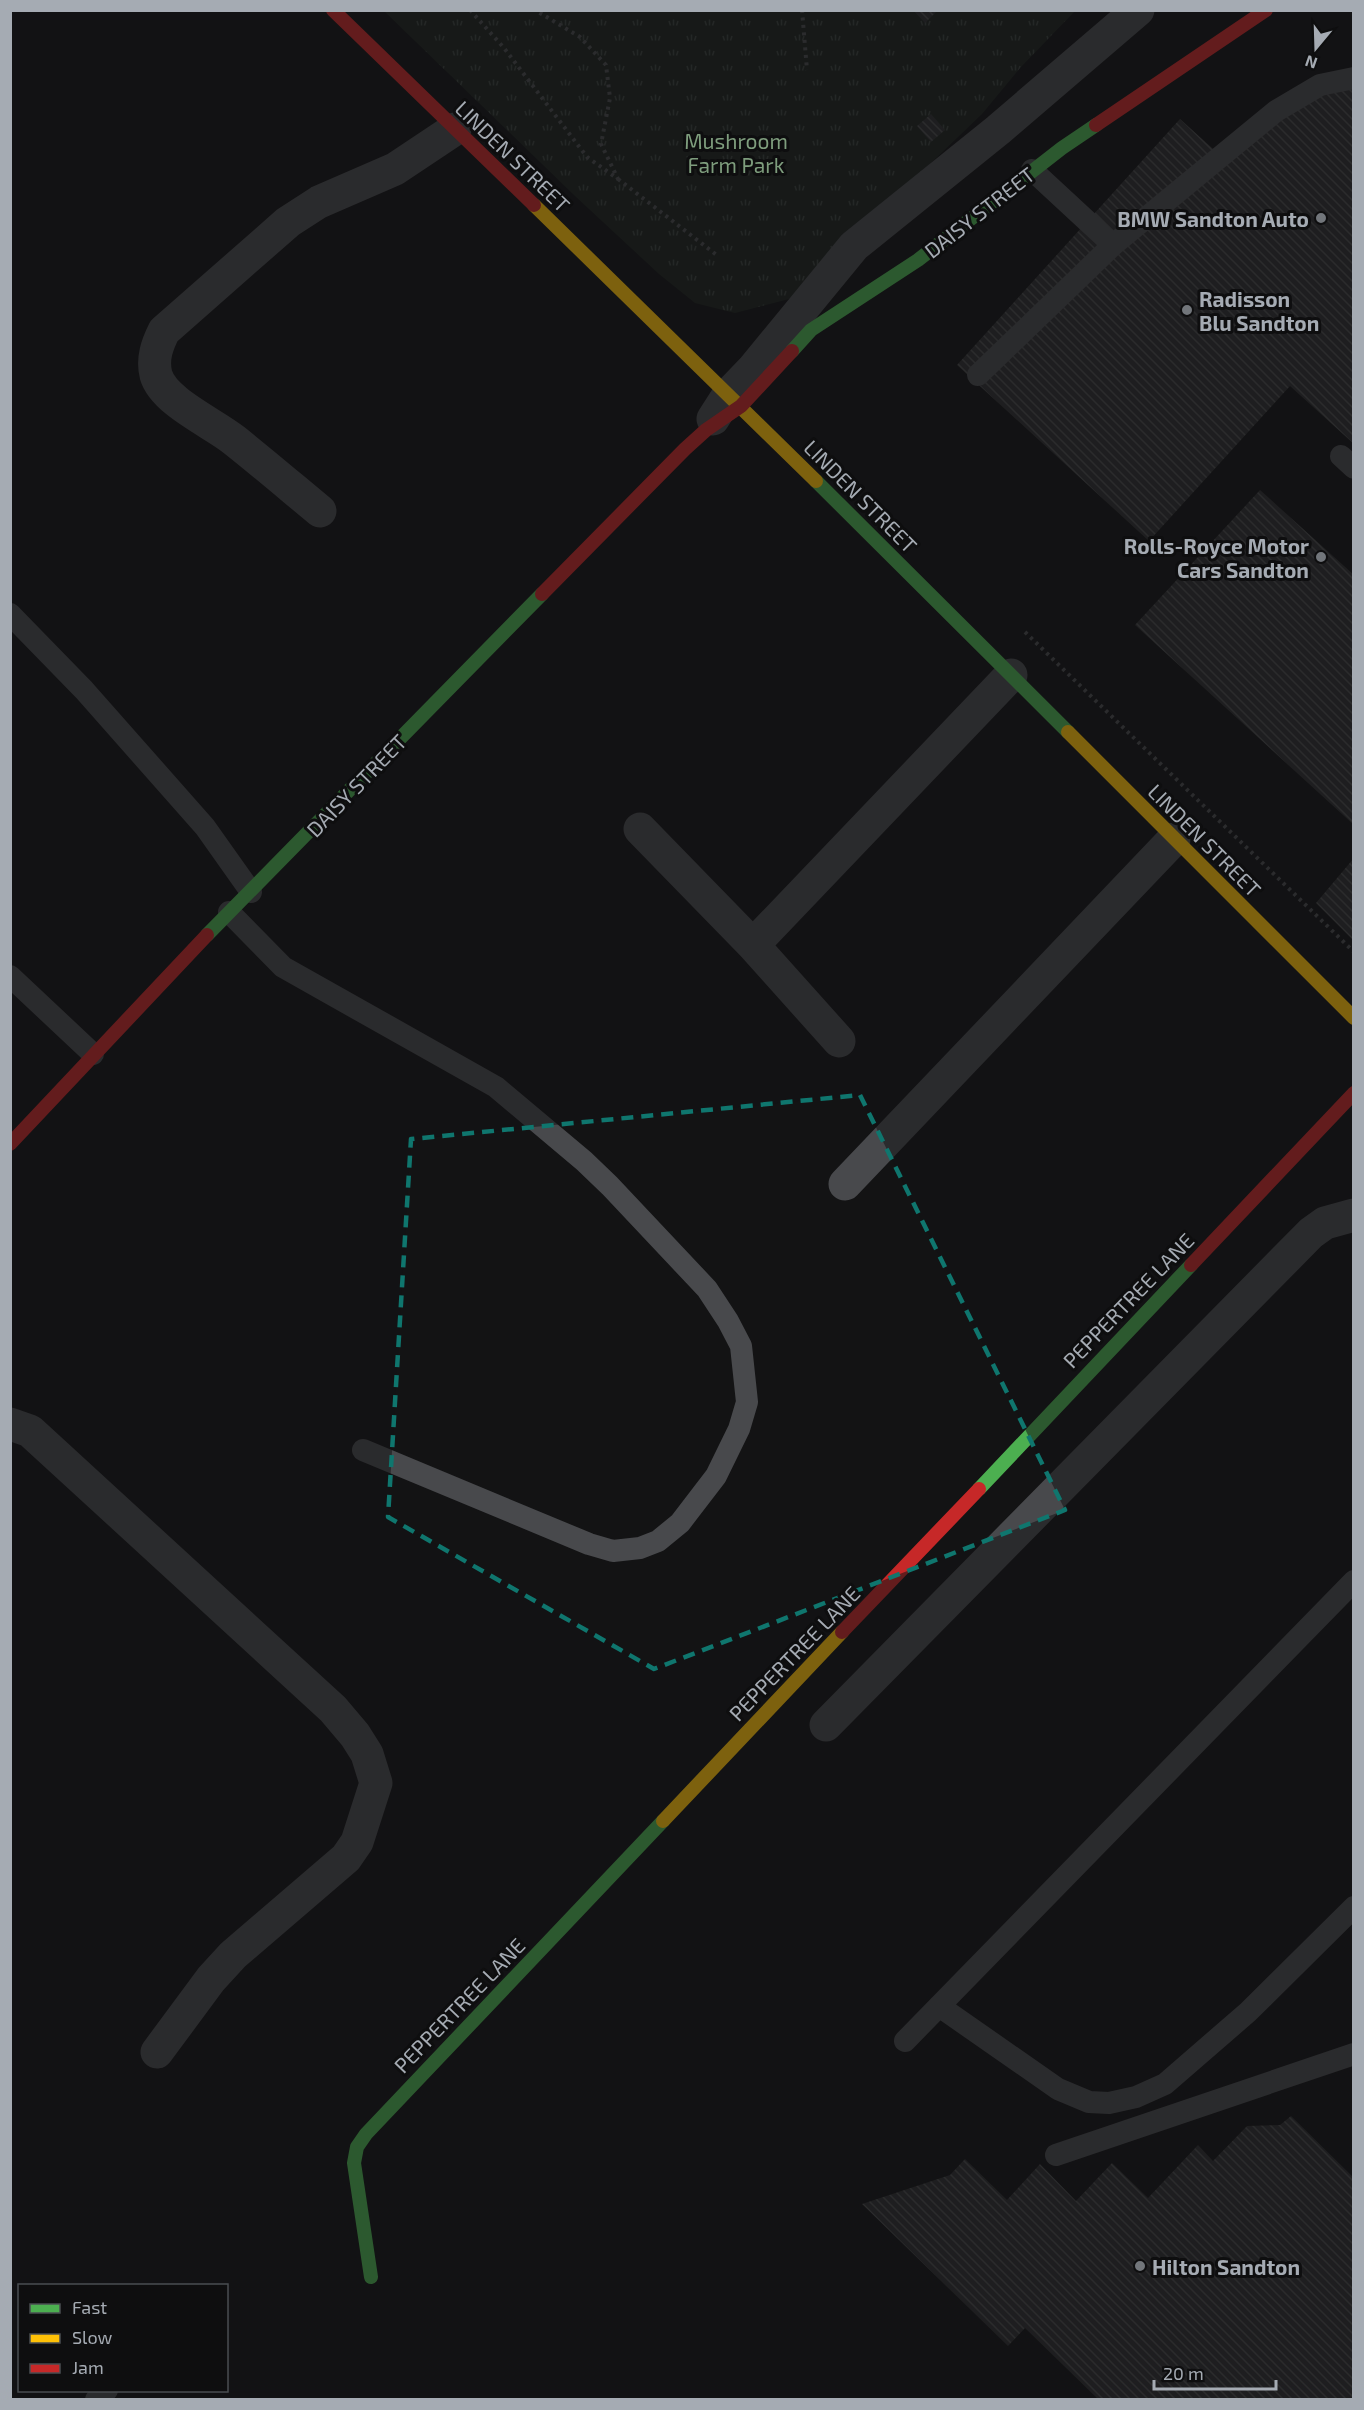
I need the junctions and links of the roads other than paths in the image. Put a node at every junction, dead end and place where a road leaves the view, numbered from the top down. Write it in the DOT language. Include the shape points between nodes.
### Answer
graph roads {
  1 [pos="333,10"];
  2 [pos="1138,10"];
  3 [pos="1266,10"];
  4 [pos="1353,78"];
  5 [pos="455,129"];
  6 [pos="1032,170"];
  7 [pos="1113,245"];
  8 [pos="804,323"];
  9 [pos="978,375"];
  10 [pos="735,400"];
  11 [pos="706,430"];
  12 [pos="320,511"];
  13 [pos="10,614"];
  14 [pos="1011,675"];
  15 [pos="640,829"];
  16 [pos="1174,839"];
  17 [pos="251,892"];
  18 [pos="229,912"];
  19 [pos="753,945"];
  20 [pos="10,976"];
  21 [pos="1353,1018"];
  22 [pos="839,1041"];
  23 [pos="93,1054"];
  24 [pos="1353,1094"];
  25 [pos="10,1144"];
  26 [pos="845,1184"];
  27 [pos="1353,1215"];
  28 [pos="10,1424"];
  29 [pos="363,1450"];
  30 [pos="1353,1581"];
  31 [pos="826,1725"];
  32 [pos="1353,1907"];
  33 [pos="939,2006"];
  34 [pos="905,2041"];
  35 [pos="157,2052"];
  36 [pos="1353,2054"];
  37 [pos="1056,2155"];
  38 [pos="371,2277"];
  1 -- 5 [label="street, LINDEN STREET"];
  2 -- 8 [label="street, DAISY STREET" via="854,246"];
  3 -- 6 [label="street, DAISY STREET"];
  4 -- 7 [label="lane" via="1320,85 1276,111"];
  5 -- 10 [label="street, LINDEN STREET"];
  5 -- 12 [label="street" via="395,169 319,202 288,222 164,331 154,352 156,376 167,392 232,438"];
  6 -- 7 [label="lane"];
  6 -- 8 [label="street, DAISY STREET" via="918,260"];
  7 -- 9 [label="lane"];
  8 -- 10 [label="street, DAISY STREET" via="753,369"];
  10 -- 11 [label="street, DAISY STREET"];
  10 -- 14 [label="street, LINDEN STREET"];
  11 -- 17 [label="street, DAISY STREET"];
  13 -- 17 [label="lane" via="206,827"];
  14 -- 16 [label="street, LINDEN STREET"];
  14 -- 19 [label="street"];
  15 -- 19 [label="street"];
  16 -- 21 [label="street, LINDEN STREET"];
  16 -- 26 [label="street"];
  17 -- 18 [label="street, DAISY STREET"];
  18 -- 23 [label="street, DAISY STREET"];
  18 -- 29 [label="lane" via="283,967 496,1087 610,1186 707,1289 741,1346 747,1402 739,1429 716,1476 680,1523 658,1541 640,1548 613,1551 589,1544"];
  19 -- 22 [label="street"];
  20 -- 23 [label="lane"];
  23 -- 25 [label="street, DAISY STREET"];
  24 -- 38 [label="street, PEPPERTREE LANE" via="366,2134 357,2147 354,2163"];
  27 -- 31 [label="street" via="1325,1223 1311,1233"];
  28 -- 35 [label="street" via="30,1431 327,1704 367,1754 376,1783 359,1836 346,1858 233,1954"];
  30 -- 33 [label="lane"];
  32 -- 33 [label="lane" via="1248,2012 1165,2084 1136,2097 1109,2103 1089,2102 1058,2089"];
  33 -- 34 [label="lane"];
  36 -- 37 [label="lane"];
}
